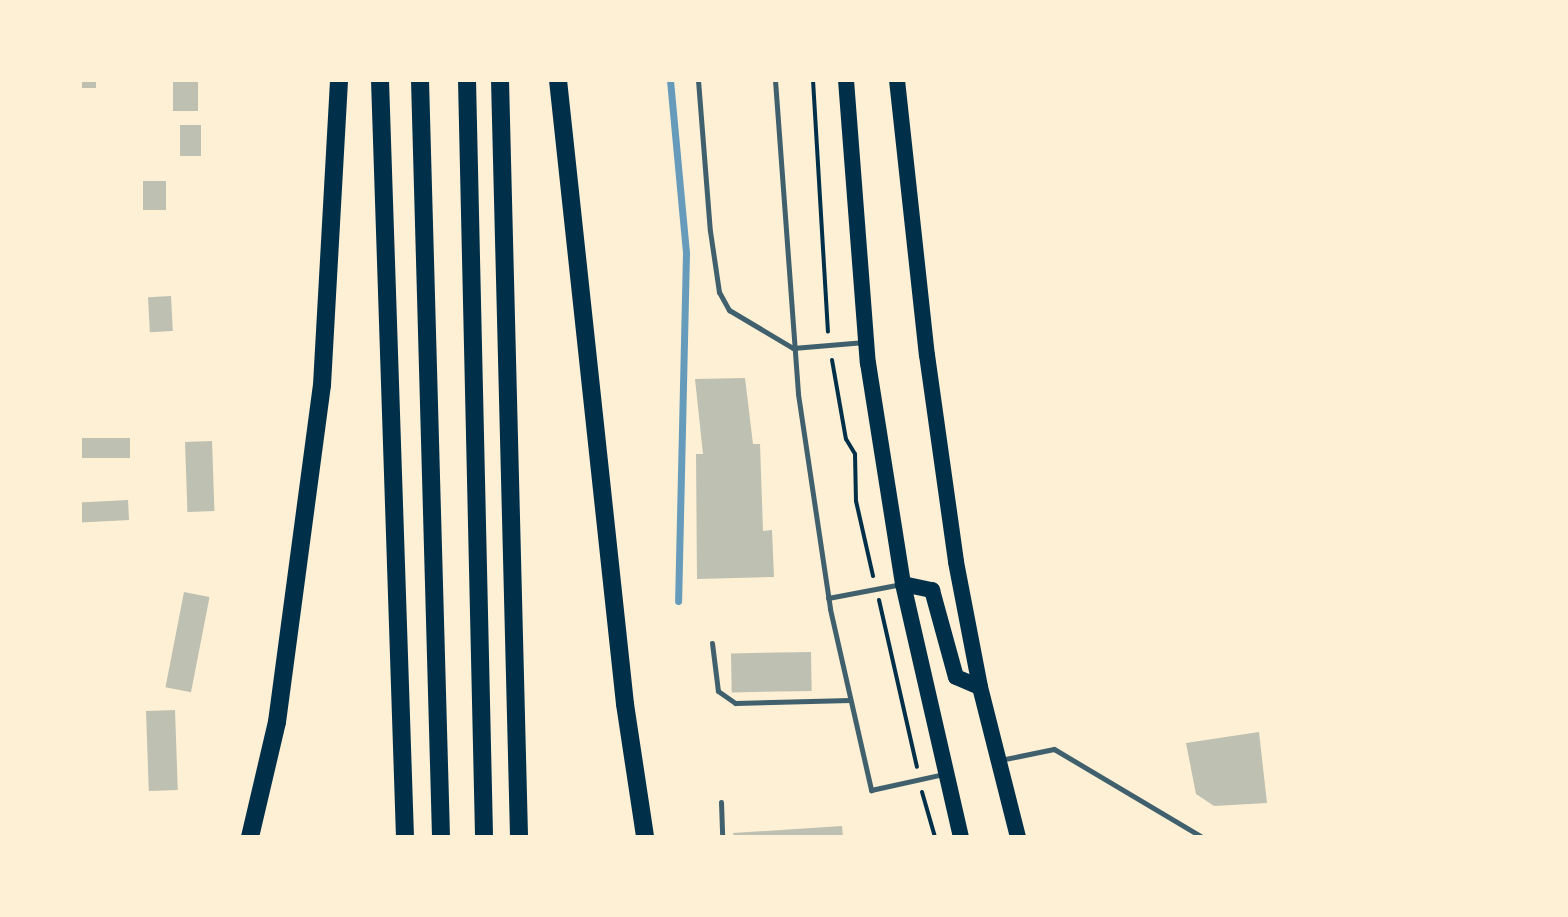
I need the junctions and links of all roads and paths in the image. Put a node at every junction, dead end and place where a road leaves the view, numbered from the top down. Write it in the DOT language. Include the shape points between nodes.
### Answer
graph roads {
  1 [pos="339,80"];
  2 [pos="380,80"];
  3 [pos="420,80"];
  4 [pos="467,80"];
  5 [pos="500,80"];
  6 [pos="558,80"];
  7 [pos="698,80"];
  8 [pos="775,80"];
  9 [pos="813,80"];
  10 [pos="846,80"];
  11 [pos="897,80"];
  12 [pos="866,342"];
  13 [pos="829,344"];
  14 [pos="793,348"];
  15 [pos="903,584"];
  16 [pos="876,589"];
  17 [pos="828,598"];
  18 [pos="712,643"];
  19 [pos="980,687"];
  20 [pos="850,700"];
  21 [pos="998,760"];
  22 [pos="945,774"];
  23 [pos="919,779"];
  24 [pos="721,802"];
  25 [pos="250,837"];
  26 [pos="405,837"];
  27 [pos="441,837"];
  28 [pos="484,837"];
  29 [pos="519,837"];
  30 [pos="645,837"];
  31 [pos="722,837"];
  32 [pos="935,837"];
  33 [pos="961,837"];
  34 [pos="1018,837"];
  35 [pos="1202,837"];
  1 -- 25 [label="highway" via="322,385 277,722"];
  2 -- 26 [label="highway"];
  3 -- 27 [label="highway"];
  4 -- 28 [label="highway"];
  5 -- 29 [label="highway"];
  6 -- 30 [label="highway" via="625,704"];
  7 -- 14 [label="lane" via="719,292 729,310"];
  8 -- 14 [label="lane"];
  9 -- 13 [label="path"];
  10 -- 12 [label="main road"];
  11 -- 19 [label="main road" via="929,370"];
  12 -- 13 [label="lane"];
  12 -- 15 [label="main road"];
  13 -- 14 [label="lane"];
  13 -- 16 [label="path" via="846,439 855,454 856,501"];
  14 -- 17 [label="lane"];
  15 -- 16 [label="lane"];
  15 -- 19 [label="main road" via="932,590 956,677"];
  15 -- 22 [label="main road"];
  16 -- 17 [label="lane"];
  16 -- 23 [label="path"];
  17 -- 20 [label="lane"];
  18 -- 20 [label="lane" via="718,691 735,703"];
  19 -- 21 [label="main road"];
  20 -- 23 [label="lane" via="871,790"];
  21 -- 34 [label="main road"];
  21 -- 35 [label="lane" via="1054,749"];
  22 -- 23 [label="lane"];
  22 -- 33 [label="main road"];
  23 -- 32 [label="path"];
  24 -- 31 [label="lane"];
}
